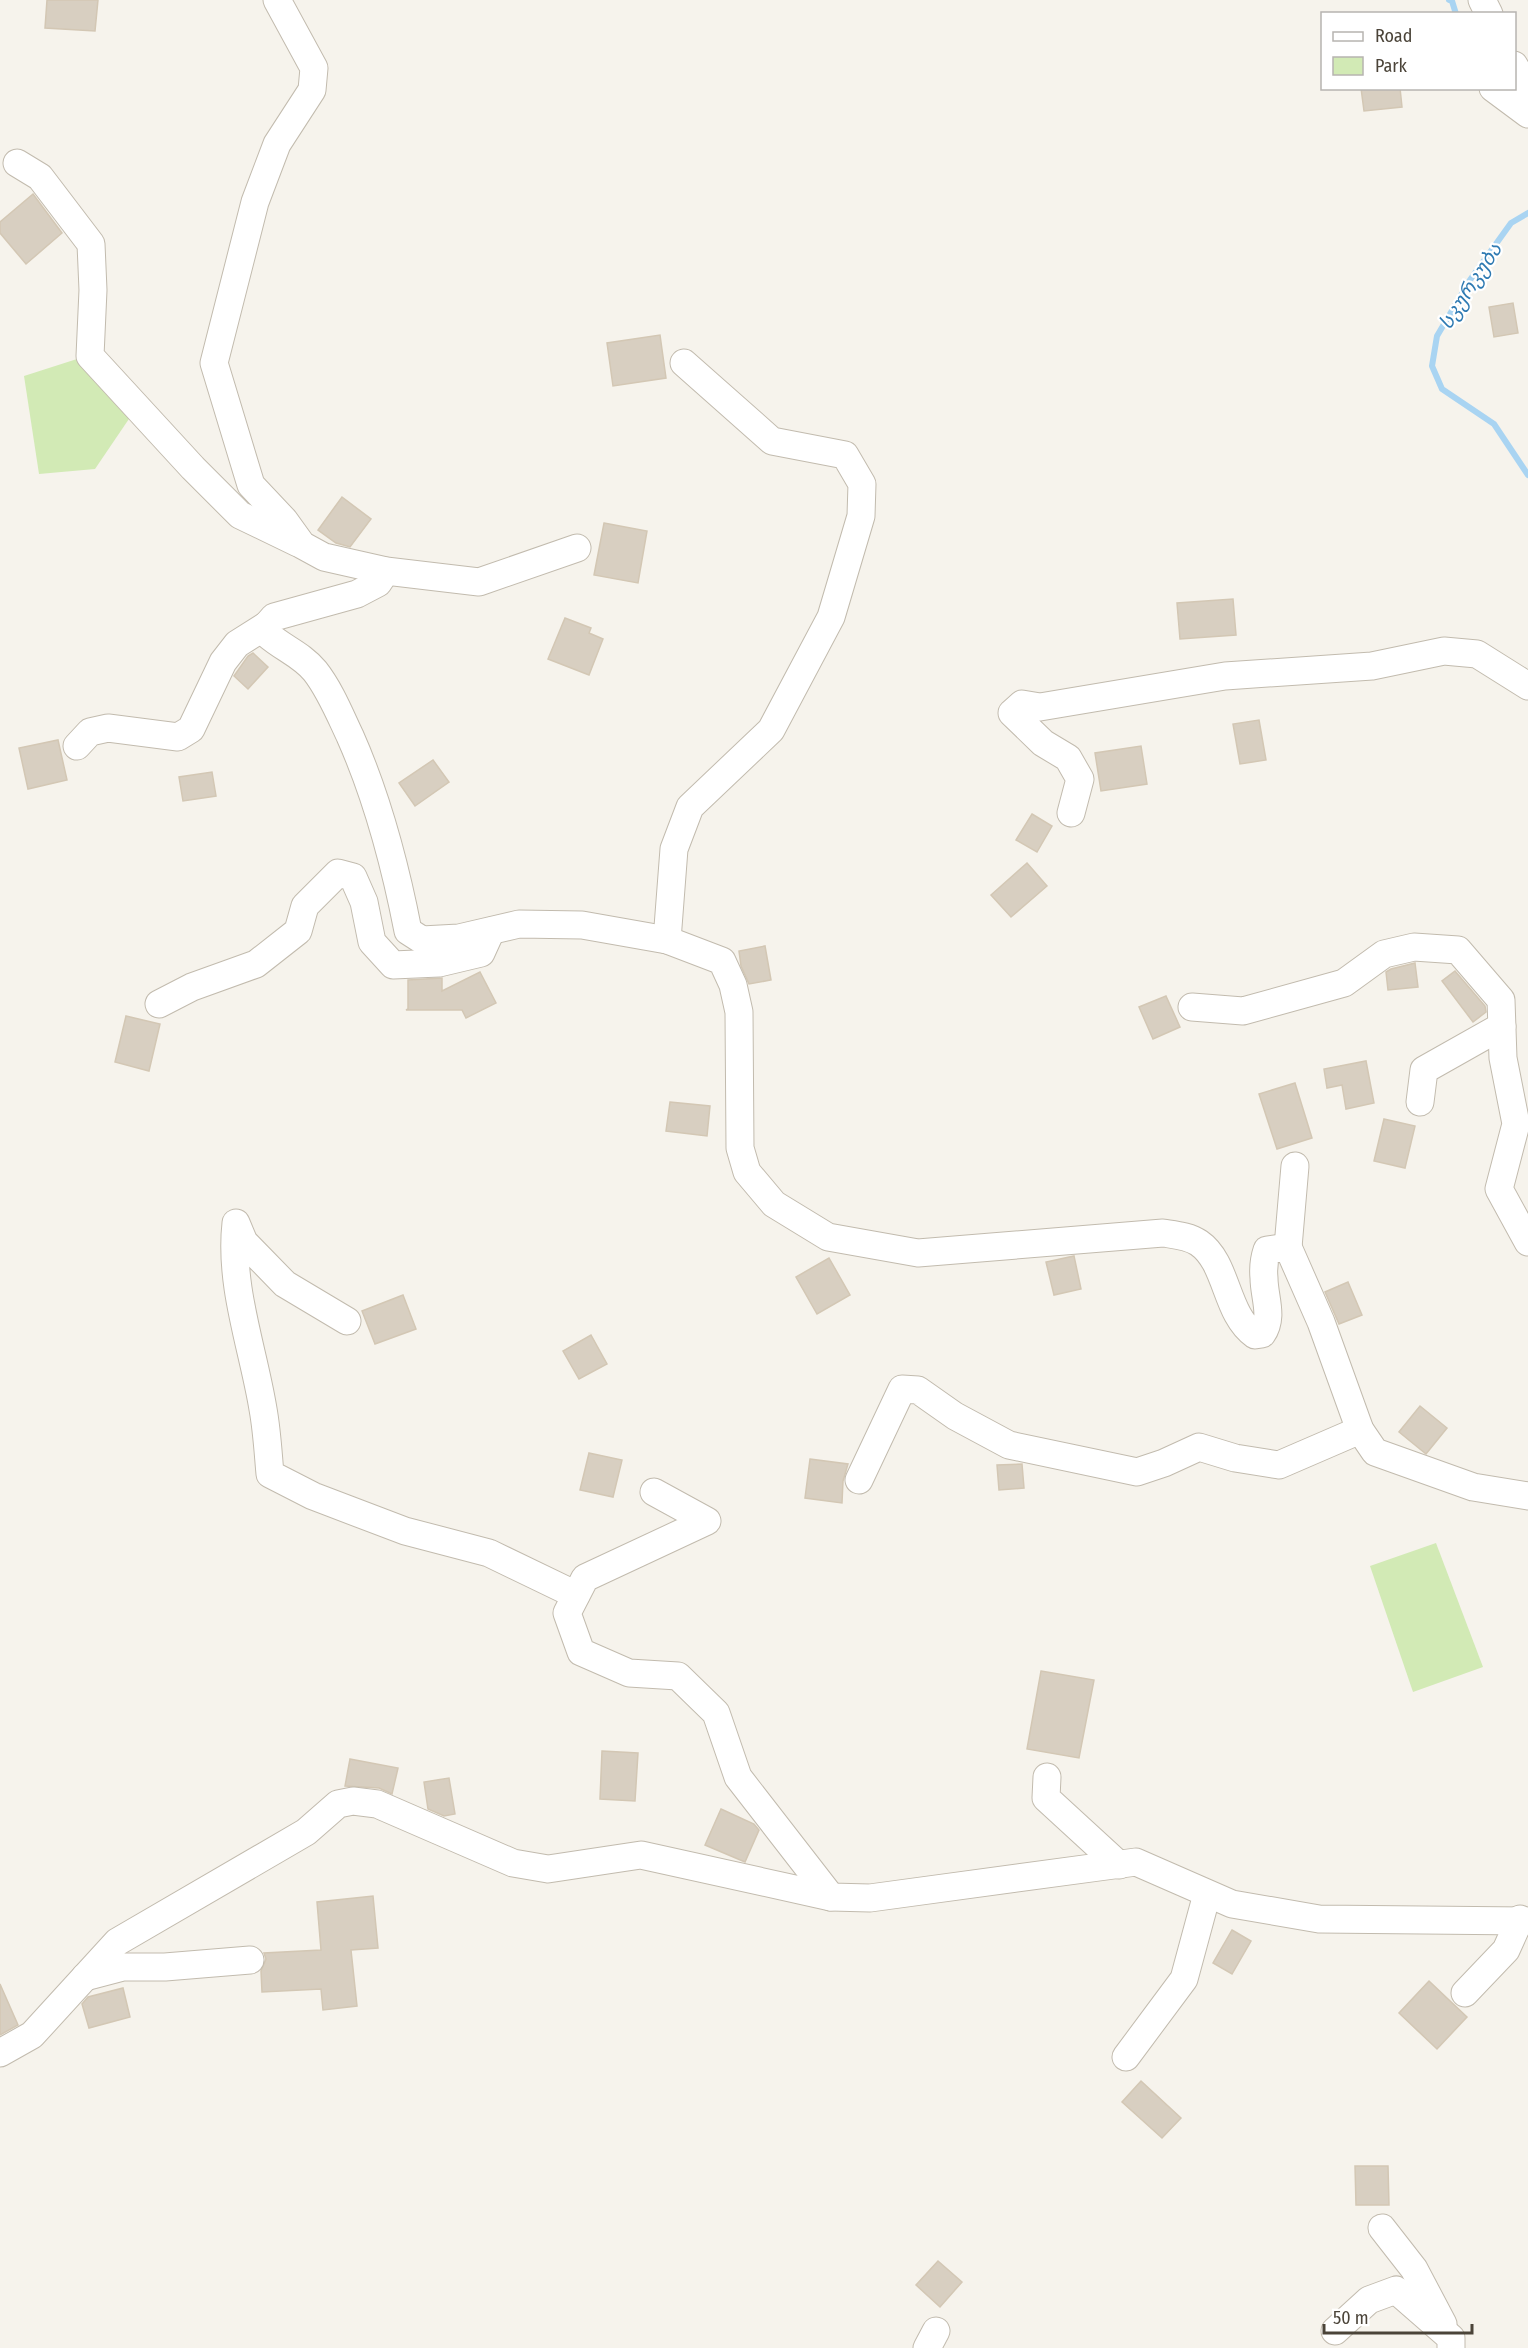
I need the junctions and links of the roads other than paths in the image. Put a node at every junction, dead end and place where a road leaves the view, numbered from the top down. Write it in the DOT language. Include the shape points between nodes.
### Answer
graph roads {
  1 [pos="278,0"];
  2 [pos="1496,90"];
  3 [pos="1528,114"];
  4 [pos="18,164"];
  5 [pos="684,363"];
  6 [pos="302,545"];
  7 [pos="577,548"];
  8 [pos="386,571"];
  9 [pos="267,625"];
  10 [pos="1528,686"];
  11 [pos="77,746"];
  12 [pos="1071,813"];
  13 [pos="491,931"];
  14 [pos="667,940"];
  15 [pos="159,1004"];
  16 [pos="1192,1007"];
  17 [pos="1502,1026"];
  18 [pos="1420,1102"];
  19 [pos="1295,1166"];
  20 [pos="1528,1242"];
  21 [pos="1288,1247"];
  22 [pos="346,1321"];
  23 [pos="1360,1430"];
  24 [pos="858,1480"];
  25 [pos="654,1492"];
  26 [pos="1528,1496"];
  27 [pos="576,1595"];
  28 [pos="1047,1777"];
  29 [pos="1119,1864"];
  30 [pos="1207,1894"];
  31 [pos="831,1897"];
  32 [pos="1524,1920"];
  33 [pos="250,1960"];
  34 [pos="85,1977"];
  35 [pos="1465,1994"];
  36 [pos="0,2053"];
  37 [pos="1126,2057"];
  38 [pos="1382,2228"];
  39 [pos="1335,2331"];
  40 [pos="1451,2343"];
  1 -- 6 [label="street" via="314,68 312,90 277,144 255,202 214,363 251,485"];
  2 -- 3 [label="street"];
  4 -- 6 [label="street" via="40,177 91,244 90,356 240,515"];
  5 -- 14 [label="street" via="772,441 845,454 862,483 858,526 826,626 771,730 690,807 674,849"];
  6 -- 8 [label="street" via="324,557"];
  7 -- 8 [label="street" via="479,582"];
  8 -- 9 [label="street" via="378,583 357,594 274,617"];
  9 -- 11 [label="street" via="237,644 223,662 191,729 178,737 108,728 90,732"];
  9 -- 13 [label="street" via="268,635 315,671 340,713 371,786 408,931 422,940"];
  10 -- 12 [label="street" via="1477,654 1444,651 1372,666 1225,676 1040,707 1022,704 1012,713 1043,743 1068,758 1080,778"];
  13 -- 14 [label="street" via="519,924 582,925"];
  13 -- 15 [label="street" via="482,953 439,963 393,964 372,942 364,902 353,877 338,873 305,906 298,931 256,964 192,987"];
  14 -- 21 [label="street" via="722,961 733,986 739,1012 740,1148 747,1172 774,1204 828,1237 918,1253 1163,1233 1186,1237 1201,1244 1215,1264 1245,1328 1255,1335 1262,1334 1268,1326 1263,1280 1267,1250"];
  16 -- 17 [label="street" via="1244,1011 1344,983 1384,954 1414,947 1458,950 1501,1000"];
  17 -- 18 [label="street" via="1424,1070"];
  17 -- 20 [label="street" via="1503,1058 1516,1124 1499,1189"];
  19 -- 21 [label="street"];
  21 -- 23 [label="street" via="1321,1322"];
  22 -- 27 [label="street" via="285,1284 244,1242 236,1223 234,1243 244,1324 263,1410 270,1474 313,1496 405,1531 489,1553"];
  23 -- 24 [label="street" via="1279,1465 1199,1447 1137,1472 1009,1445 955,1416 918,1390 902,1389"];
  23 -- 26 [label="street" via="1376,1452 1473,1487"];
  25 -- 27 [label="street" via="707,1521 585,1578"];
  27 -- 31 [label="street" via="567,1613 581,1652 629,1673 678,1676 716,1713 738,1777"];
  28 -- 29 [label="street" via="1046,1798"];
  29 -- 30 [label="street" via="1136,1862"];
  29 -- 31 [label="street" via="870,1898"];
  30 -- 32 [label="street" via="1232,1904 1318,1919"];
  30 -- 37 [label="street" via="1184,1979"];
  31 -- 34 [label="street" via="641,1855 548,1869 513,1863 377,1804 353,1801 338,1804 306,1832 117,1942"];
  32 -- 35 [label="street" via="1506,1950"];
  33 -- 34 [label="street" via="123,1967"];
  34 -- 36 [label="street" via="32,2035"];
  38 -- 40 [label="street" via="1414,2269"];
  39 -- 40 [label="street" via="1369,2300 1396,2290"];
}
